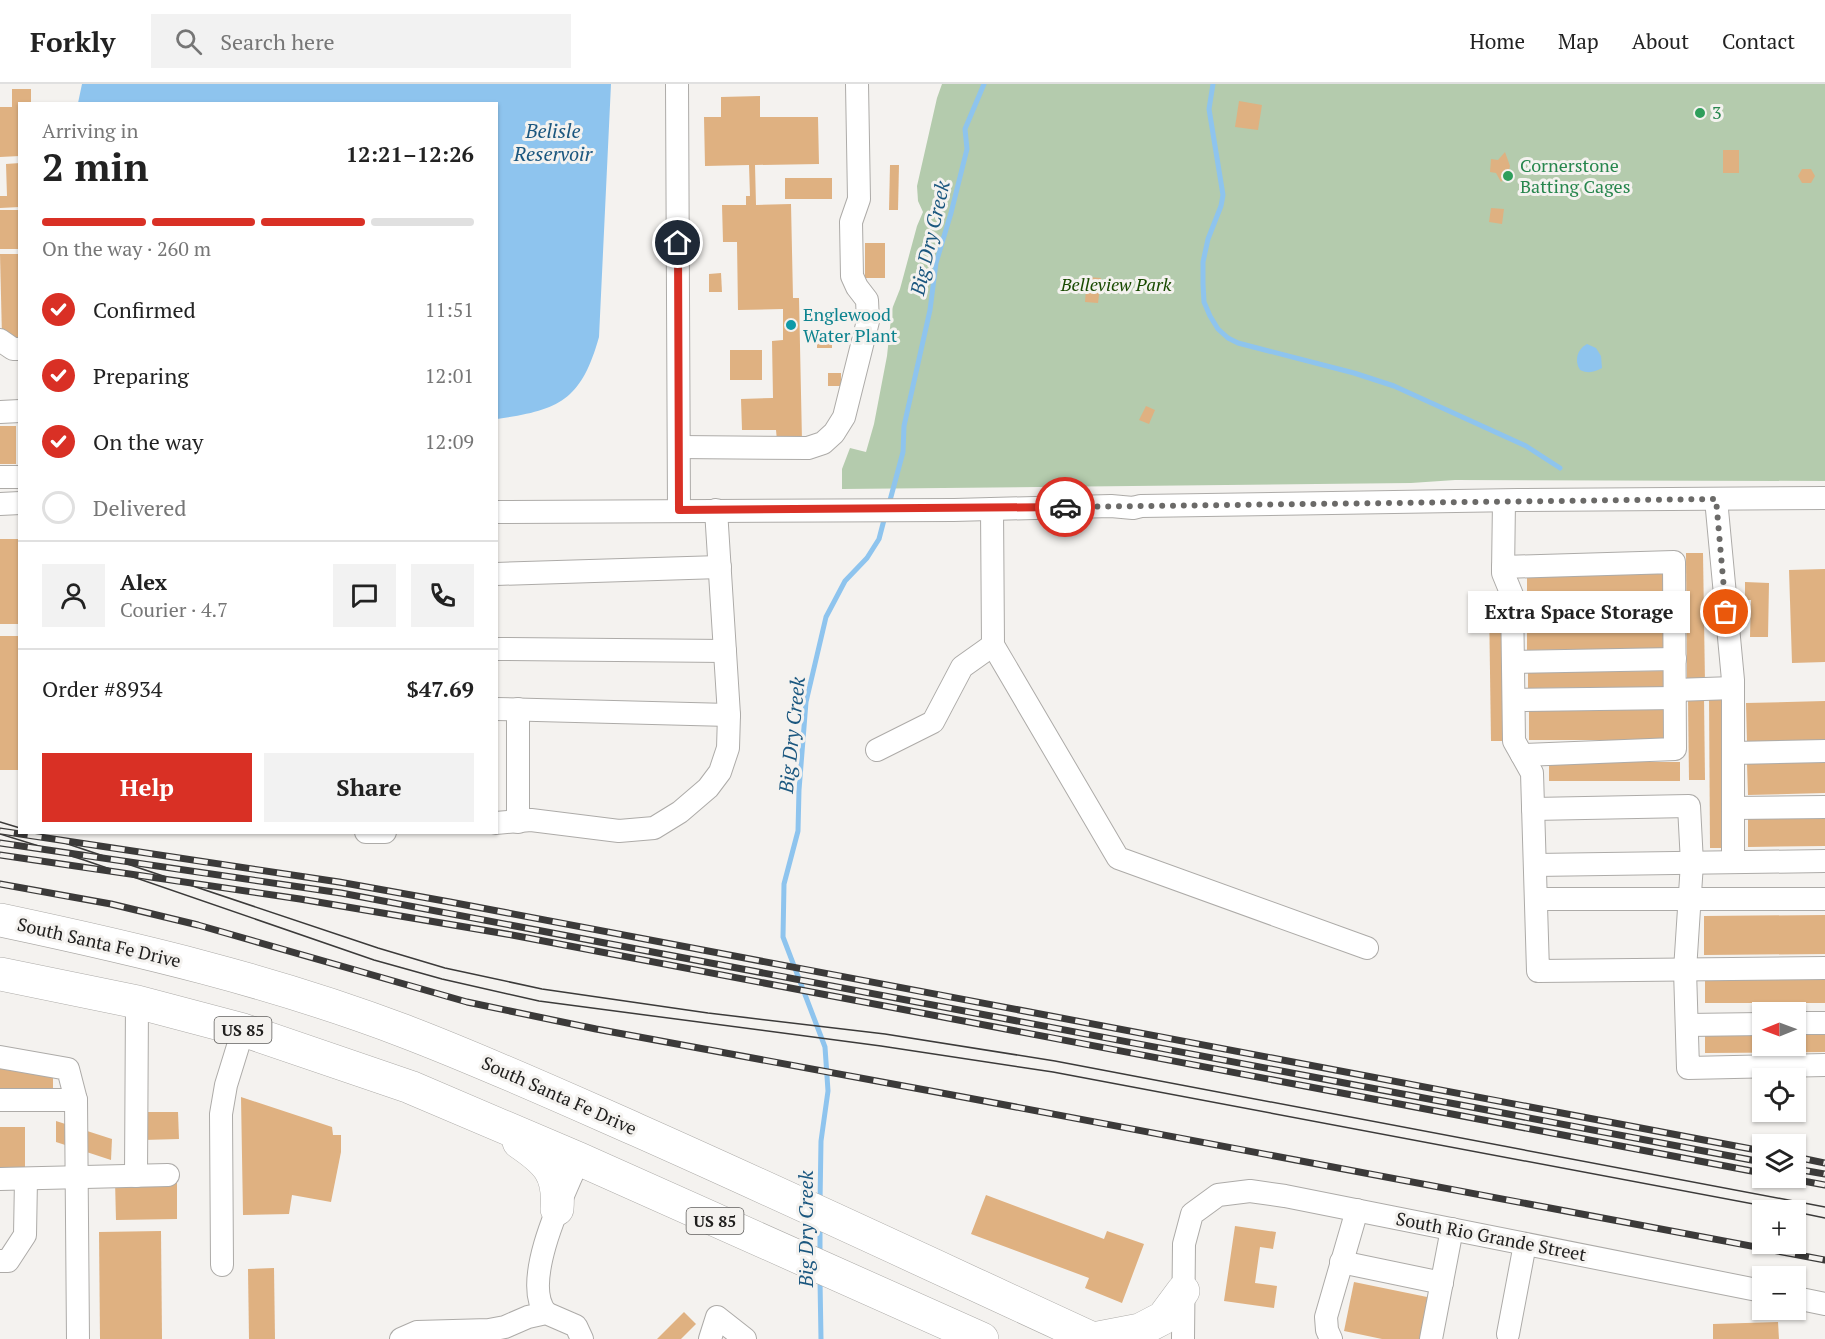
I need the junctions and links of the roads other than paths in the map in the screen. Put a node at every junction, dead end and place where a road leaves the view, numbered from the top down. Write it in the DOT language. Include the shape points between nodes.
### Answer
graph roads {
  1 [pos="677,84"];
  2 [pos="857,84"];
  3 [pos="0,340"];
  4 [pos="18,350"];
  5 [pos="18,411"];
  6 [pos="0,412"];
  7 [pos="679,447"];
  8 [pos="0,477"];
  9 [pos="18,477"];
  10 [pos="1825,498"];
  11 [pos="1716,499"];
  12 [pos="1504,501"];
  13 [pos="18,503"];
  14 [pos="0,504"];
  15 [pos="992,509"];
  16 [pos="679,510"];
  17 [pos="716,510"];
  18 [pos="498,512"];
  19 [pos="720,567"];
  20 [pos="1503,567"];
  21 [pos="498,574"];
  22 [pos="1674,615"];
  23 [pos="1513,617"];
  24 [pos="993,645"];
  25 [pos="498,649"];
  26 [pos="725,651"];
  27 [pos="1675,659"];
  28 [pos="1513,662"];
  29 [pos="1733,688"];
  30 [pos="1675,694"];
  31 [pos="1514,700"];
  32 [pos="508,709"];
  33 [pos="729,716"];
  34 [pos="877,750"];
  35 [pos="1825,751"];
  36 [pos="1733,753"];
  37 [pos="1522,755"];
  38 [pos="1825,807"];
  39 [pos="1733,808"];
  40 [pos="1533,809"];
  41 [pos="507,823"];
  42 [pos="1825,861"];
  43 [pos="1733,862"];
  44 [pos="1692,863"];
  45 [pos="1535,865"];
  46 [pos="1536,899"];
  47 [pos="1689,899"];
  48 [pos="1825,899"];
  49 [pos="0,921"];
  50 [pos="1367,948"];
  51 [pos="1825,968"];
  52 [pos="1685,970"];
  53 [pos="0,974"];
  54 [pos="137,1002"];
  55 [pos="1806,1023"];
  56 [pos="1825,1023"];
  57 [pos="1687,1024"];
  58 [pos="1752,1024"];
  59 [pos="243,1030"];
  60 [pos="0,1057"];
  61 [pos="1825,1065"];
  62 [pos="0,1100"];
  63 [pos="76,1100"];
  64 [pos="478,1114"];
  65 [pos="579,1159"];
  66 [pos="168,1175"];
  67 [pos="136,1176"];
  68 [pos="76,1177"];
  69 [pos="0,1179"];
  70 [pos="26,1179"];
  71 [pos="651,1191"];
  72 [pos="557,1209"];
  73 [pos="1358,1210"];
  74 [pos="1452,1229"];
  75 [pos="1525,1244"];
  76 [pos="0,1261"];
  77 [pos="1341,1262"];
  78 [pos="222,1265"];
  79 [pos="1442,1283"];
  80 [pos="1752,1289"];
  81 [pos="1183,1292"];
  82 [pos="1806,1300"];
  83 [pos="1825,1304"];
  84 [pos="546,1313"];
  85 [pos="1508,1334"];
  86 [pos="78,1339"];
  87 [pos="401,1339"];
  88 [pos="582,1339"];
  89 [pos="710,1339"];
  90 [pos="745,1339"];
  91 [pos="982,1339"];
  92 [pos="1093,1339"];
  93 [pos="1183,1339"];
  94 [pos="1331,1339"];
  95 [pos="1431,1339"];
  1 -- 7 [label="street"];
  2 -- 7 [label="street" via="859,199 851,222 852,276 867,300 868,321 844,417 823,443 808,448"];
  3 -- 4 [label="street"];
  5 -- 6 [label="street"];
  7 -- 16 [label="street"];
  8 -- 9 [label="street"];
  10 -- 11 [label="street"];
  11 -- 12 [label="street"];
  11 -- 29 [label="street"];
  12 -- 15 [label="street"];
  12 -- 20 [label="street"];
  13 -- 14 [label="street"];
  15 -- 17 [label="street"];
  15 -- 24 [label="street"];
  16 -- 17 [label="street"];
  16 -- 18 [label="street"];
  17 -- 19 [label="street"];
  19 -- 21 [label="street"];
  19 -- 26 [label="street"];
  20 -- 22 [label="street" via="1674,562"];
  20 -- 23 [label="street" via="1512,595"];
  22 -- 23 [label="street"];
  22 -- 27 [label="street"];
  23 -- 28 [label="street"];
  24 -- 34 [label="street" via="962,667 933,722"];
  24 -- 50 [label="street" via="1118,858"];
  25 -- 26 [label="street"];
  26 -- 33 [label="street"];
  27 -- 28 [label="street"];
  27 -- 30 [label="street"];
  28 -- 31 [label="street"];
  29 -- 30 [label="street"];
  29 -- 36 [label="street"];
  30 -- 31 [label="street"];
  30 -- 37 [label="street" via="1675,749"];
  31 -- 37 [label="street" via="1514,741"];
  32 -- 33 [label="street"];
  32 -- 41 [label="street"];
  33 -- 41 [label="street" via="728,748 720,772 680,812 654,828 619,831 531,820"];
  35 -- 36 [label="street"];
  36 -- 39 [label="street"];
  37 -- 40 [label="street" via="1532,773"];
  38 -- 39 [label="street"];
  39 -- 43 [label="street"];
  40 -- 44 [label="street" via="1689,806"];
  40 -- 45 [label="street"];
  42 -- 43 [label="street"];
  43 -- 44 [label="street"];
  44 -- 45 [label="street"];
  44 -- 47 [label="street"];
  45 -- 46 [label="street"];
  46 -- 47 [label="street"];
  46 -- 52 [label="street" via="1538,971"];
  47 -- 48 [label="street"];
  47 -- 52 [label="street"];
  49 -- 92 [label="highway, South Santa Fe Drive" via="231,974 383,1023 498,1069 777,1193"];
  51 -- 52 [label="street"];
  52 -- 57 [label="street"];
  53 -- 54 [label="highway, US 85"];
  54 -- 59 [label="highway, US 85"];
  54 -- 67 [label="street"];
  55 -- 56 [label="street"];
  57 -- 58 [label="street"];
  57 -- 61 [label="street" via="1688,1068"];
  59 -- 64 [label="highway, US 85"];
  59 -- 78 [label="street" via="221,1114"];
  60 -- 63 [label="street" via="68,1070"];
  62 -- 63 [label="street"];
  63 -- 68 [label="street"];
  64 -- 65 [label="highway, US 85"];
  64 -- 72 [label="highway" via="542,1159 555,1180"];
  65 -- 71 [label="highway, US 85"];
  65 -- 72 [label="street"];
  66 -- 67 [label="street"];
  67 -- 68 [label="street"];
  68 -- 70 [label="street"];
  68 -- 86 [label="street"];
  69 -- 70 [label="street"];
  70 -- 76 [label="street" via="26,1234 8,1261"];
  71 -- 72 [label="highway" via="594,1184 573,1191"];
  71 -- 91 [label="highway, US 85"];
  72 -- 84 [label="street" via="538,1278"];
  73 -- 74 [label="street, South Rio Grande Street"];
  73 -- 77 [label="street"];
  73 -- 81 [label="street, South Rio Grande Street" via="1250,1191 1218,1195 1192,1214 1184,1244"];
  74 -- 75 [label="street, South Rio Grande Street"];
  74 -- 79 [label="street"];
  75 -- 80 [label="street, South Rio Grande Street"];
  75 -- 85 [label="street"];
  77 -- 79 [label="street"];
  77 -- 94 [label="street" via="1326,1317"];
  79 -- 95 [label="street"];
  81 -- 92 [label="highway" via="1163,1318 1140,1330"];
  81 -- 93 [label="street"];
  82 -- 83 [label="street"];
  84 -- 87 [label="street" via="505,1328 417,1332"];
  84 -- 88 [label="street" via="576,1326"];
  89 -- 90 [label="street" via="717,1317"];
}
